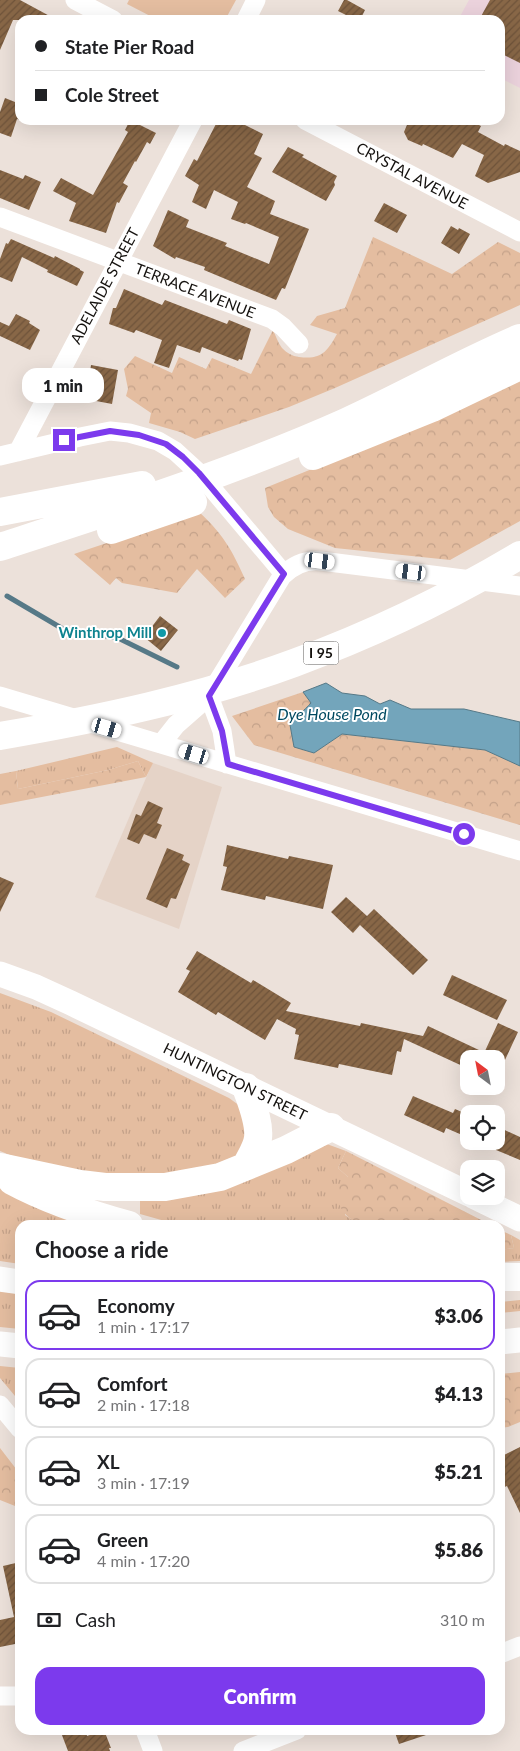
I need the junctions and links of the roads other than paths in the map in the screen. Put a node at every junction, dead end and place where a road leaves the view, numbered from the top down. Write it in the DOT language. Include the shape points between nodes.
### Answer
graph roads {
  1 [pos="75,0"];
  2 [pos="256,0"];
  3 [pos="107,11"];
  4 [pos="248,15"];
  5 [pos="190,125"];
  6 [pos="315,125"];
  7 [pos="0,217"];
  8 [pos="520,232"];
  9 [pos="118,262"];
  10 [pos="520,338"];
  11 [pos="300,344"];
  12 [pos="520,366"];
  13 [pos="316,434"];
  14 [pos="9,454"];
  15 [pos="0,512"];
  16 [pos="0,547"];
  17 [pos="520,555"];
  18 [pos="0,566"];
  19 [pos="284,574"];
  20 [pos="520,586"];
  21 [pos="0,696"];
  22 [pos="209,696"];
  23 [pos="5,740"];
  24 [pos="160,744"];
  25 [pos="228,764"];
  26 [pos="520,851"];
  27 [pos="0,974"];
  28 [pos="246,1087"];
  29 [pos="331,1127"];
  30 [pos="247,1164"];
  31 [pos="0,1166"];
  32 [pos="0,1175"];
  33 [pos="460,1190"];
  34 [pos="492,1205"];
  35 [pos="520,1219"];
  36 [pos="114,1220"];
  37 [pos="505,1277"];
  38 [pos="520,1277"];
  39 [pos="0,1279"];
  40 [pos="15,1281"];
  41 [pos="520,1285"];
  42 [pos="505,1286"];
  43 [pos="520,1340"];
  44 [pos="505,1342"];
  45 [pos="0,1344"];
  46 [pos="15,1346"];
  47 [pos="0,1405"];
  48 [pos="15,1423"];
  49 [pos="520,1646"];
  50 [pos="505,1652"];
  51 [pos="0,1696"];
  52 [pos="15,1696"];
  53 [pos="147,1735"];
  54 [pos="284,1735"];
  55 [pos="153,1751"];
  56 [pos="243,1751"];
  1 -- 3 [label="street"];
  2 -- 4 [label="street"];
  5 -- 9 [label="street, ADELAIDE STREET"];
  6 -- 8 [label="street, CRYSTAL AVENUE"];
  7 -- 9 [label="street, TERRACE AVENUE"];
  9 -- 11 [label="street, TERRACE AVENUE" via="272,319"];
  9 -- 14 [label="street, ADELAIDE STREET"];
  10 -- 13 [label="highway"];
  12 -- 18 [label="highway" via="432,408 290,465 154,516"];
  13 -- 15 [label="highway" via="281,437 161,481"];
  13 -- 16 [label="highway" via="187,485"];
  14 -- 19 [label="street" via="110,431 158,441 175,451 199,473"];
  17 -- 23 [label="highway, I 95" via="424,608 316,655 220,687"];
  19 -- 20 [label="street" via="300,563 317,560"];
  19 -- 22 [label="street"];
  21 -- 24 [label="street"];
  22 -- 24 [label="street" via="186,715"];
  22 -- 25 [label="street" via="222,731"];
  24 -- 25 [label="street"];
  25 -- 26 [label="street"];
  27 -- 28 [label="main road, HUNTINGTON STREET" via="71,1003"];
  28 -- 29 [label="main road, HUNTINGTON STREET"];
  28 -- 30 [label="highway" via="258,1133"];
  29 -- 30 [label="highway" via="286,1150"];
  29 -- 33 [label="main road, HUNTINGTON STREET"];
  30 -- 31 [label="highway" via="211,1179 142,1188 80,1184"];
  32 -- 36 [label="highway" via="38,1194"];
  34 -- 35 [label="main road"];
  37 -- 38 [label="highway"];
  39 -- 40 [label="main road"];
  41 -- 42 [label="main road"];
  43 -- 44 [label="main road"];
  45 -- 46 [label="main road"];
  47 -- 48 [label="street"];
  49 -- 50 [label="street"];
  51 -- 52 [label="street"];
  53 -- 55 [label="street"];
  54 -- 56 [label="street"];
}
